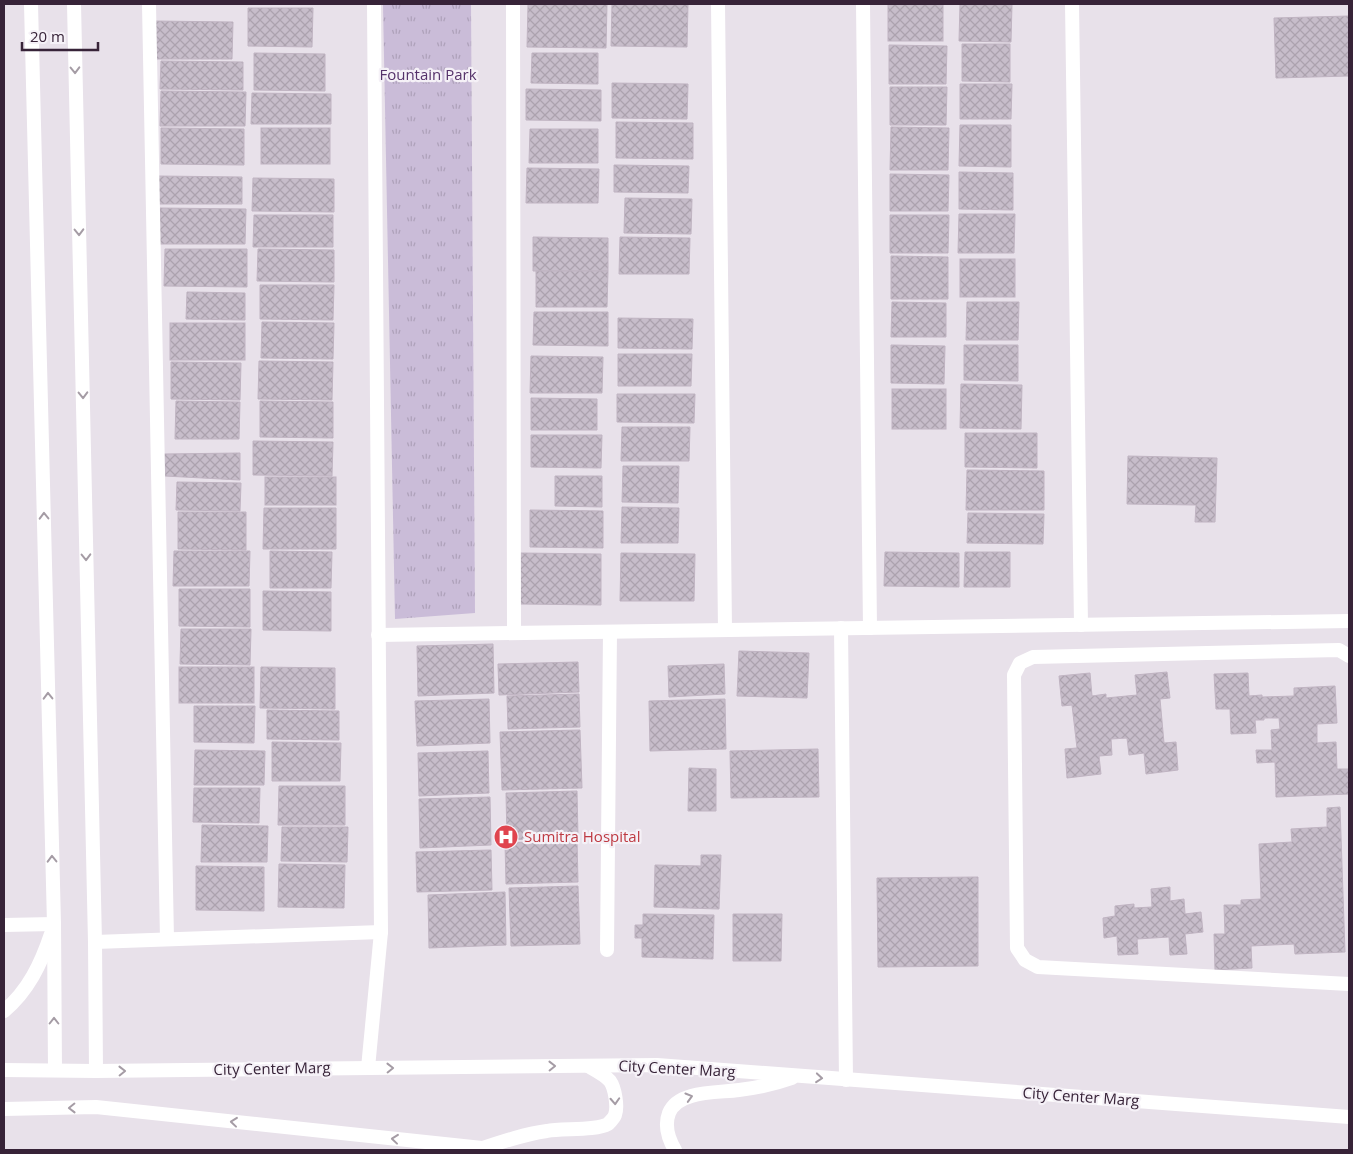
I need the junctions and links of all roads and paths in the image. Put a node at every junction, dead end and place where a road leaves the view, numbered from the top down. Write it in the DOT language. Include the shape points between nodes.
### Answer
graph roads {
  1 [pos="31,4"];
  2 [pos="74,4"];
  3 [pos="149,4"];
  4 [pos="374,4"];
  5 [pos="513,4"];
  6 [pos="718,4"];
  7 [pos="863,4"];
  8 [pos="1072,4"];
  9 [pos="1349,621"];
  10 [pos="1081,625"];
  11 [pos="841,628"];
  12 [pos="870,628"];
  13 [pos="725,630"];
  14 [pos="610,632"];
  15 [pos="514,633"];
  16 [pos="378,635"];
  17 [pos="1349,656"];
  18 [pos="54,924"];
  19 [pos="4,925"];
  20 [pos="381,932"];
  21 [pos="166,939"];
  22 [pos="95,942"];
  23 [pos="607,950"];
  24 [pos="1349,984"];
  25 [pos="4,1011"];
  26 [pos="587,1066"];
  27 [pos="368,1068"];
  28 [pos="4,1070"];
  29 [pos="55,1070"];
  30 [pos="96,1071"];
  31 [pos="799,1076"];
  32 [pos="846,1080"];
  33 [pos="4,1109"];
  34 [pos="1349,1117"];
  35 [pos="489,1149"];
  36 [pos="675,1150"];
  18 -- 1 [label="street, one-way"];
  2 -- 22 [label="street, one-way"];
  3 -- 21 [label="street"];
  4 -- 16 [label="street"];
  5 -- 15 [label="street"];
  6 -- 13 [label="street"];
  7 -- 12 [label="street"];
  8 -- 10 [label="street"];
  9 -- 10 [label="street"];
  10 -- 12 [label="street"];
  11 -- 12 [label="street"];
  11 -- 13 [label="street"];
  11 -- 32 [label="street"];
  13 -- 14 [label="street"];
  14 -- 15 [label="street"];
  14 -- 23 [label="street"];
  15 -- 16 [label="street"];
  16 -- 20 [label="street"];
  17 -- 24 [label="street" via="1339,650 1033,657 1020,664 1014,675 1017,948 1025,960 1038,967"];
  18 -- 19 [label="street"];
  18 -- 25 [label="street" via="37,970 16,1001"];
  29 -- 18 [label="street, one-way"];
  20 -- 21 [label="street"];
  20 -- 27 [label="street"];
  21 -- 22 [label="street"];
  22 -- 30 [label="street"];
  27 -- 26 [label="street, City Center Marg, one-way"];
  26 -- 31 [label="street, City Center Marg" via="657,1065"];
  26 -- 35 [label="street, one-way" via="610,1081 614,1089 615,1116 609,1123 592,1128 547,1130 515,1137"];
  30 -- 27 [label="street, City Center Marg, one-way"];
  28 -- 29 [label="street, City Center Marg"];
  29 -- 30 [label="street, City Center Marg"];
  31 -- 32 [label="street, City Center Marg, one-way"];
  36 -- 31 [label="street, one-way" via="666,1127 677,1101 695,1095 771,1085"];
  32 -- 34 [label="street, City Center Marg"];
  35 -- 33 [label="street, one-way" via="96,1107"];
}
